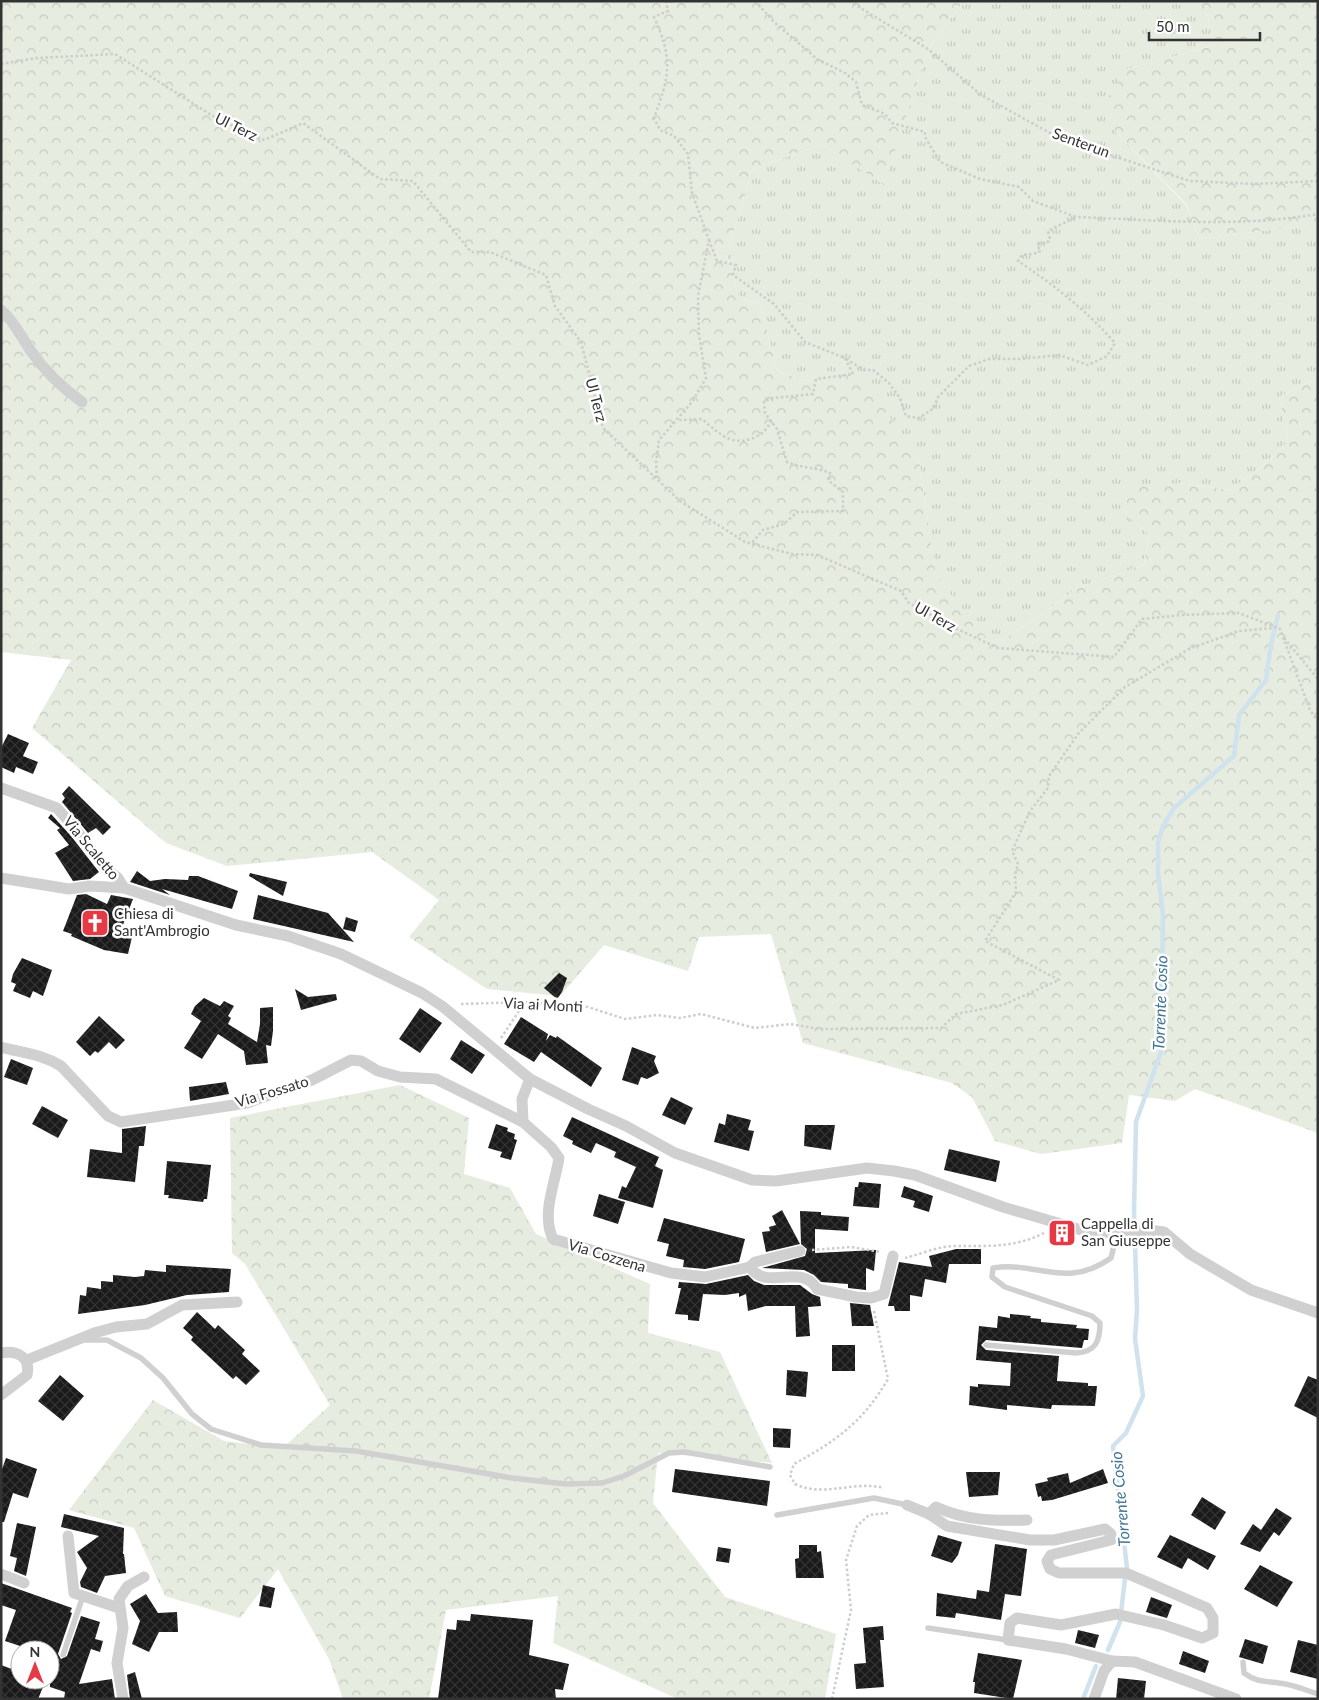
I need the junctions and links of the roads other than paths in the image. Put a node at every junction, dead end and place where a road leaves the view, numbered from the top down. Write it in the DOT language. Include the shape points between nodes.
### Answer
graph roads {
  1 [pos="1,310"];
  2 [pos="82,402"];
  3 [pos="1,788"];
  4 [pos="1,878"];
  5 [pos="124,888"];
  6 [pos="1,1047"];
  7 [pos="530,1079"];
  8 [pos="523,1122"];
  9 [pos="1117,1233"];
  10 [pos="800,1251"];
  11 [pos="893,1256"];
  12 [pos="750,1267"];
  13 [pos="237,1302"];
  14 [pos="1318,1313"];
  15 [pos="73,1340"];
  16 [pos="986,1345"];
  17 [pos="1,1353"];
  18 [pos="27,1360"];
  19 [pos="1,1395"];
  20 [pos="770,1468"];
  21 [pos="910,1506"];
  22 [pos="929,1514"];
  23 [pos="776,1515"];
  24 [pos="1027,1520"];
  25 [pos="68,1536"];
  26 [pos="1,1574"];
  27 [pos="144,1577"];
  28 [pos="24,1583"];
  29 [pos="83,1596"];
  30 [pos="119,1608"];
  31 [pos="928,1628"];
  32 [pos="1008,1640"];
  33 [pos="63,1655"];
  34 [pos="1112,1661"];
  35 [pos="1243,1662"];
  36 [pos="1318,1694"];
  37 [pos="123,1699"];
  38 [pos="1094,1699"];
  39 [pos="1236,1699"];
  1 -- 2 [label="street" via="11,319 32,353"];
  3 -- 5 [label="street, Via Scaletto" via="57,808"];
  4 -- 5 [label="street" via="69,889 90,886"];
  5 -- 7 [label="street" via="236,925 288,936 341,954 422,993"];
  6 -- 8 [label="street, Via Fossato" via="52,1060 108,1116 121,1122 246,1103 312,1080 351,1060 400,1077 436,1079"];
  7 -- 8 [label="street" via="522,1099"];
  7 -- 9 [label="street" via="675,1152 752,1180 776,1181 867,1168 894,1171 1088,1232"];
  8 -- 12 [label="street, Via Cozzena" via="559,1158 547,1216 547,1228 553,1239 671,1273 705,1276"];
  9 -- 14 [label="street" via="1164,1232 1190,1254 1251,1290"];
  9 -- 16 [label="lane" via="1111,1258 1096,1268 1058,1275 1006,1266 993,1268 992,1277 1005,1287 1092,1316 1100,1323 1094,1348 1076,1353"];
  10 -- 12 [label="street" via="755,1262"];
  11 -- 12 [label="street" via="884,1294 871,1298 817,1289 814,1283 799,1276 765,1279 754,1274"];
  13 -- 15 [label="street" via="182,1305 147,1324 116,1327"];
  15 -- 18 [label="street"];
  15 -- 20 [label="lane" via="108,1340 141,1358 192,1414 211,1429 261,1445 356,1452 566,1484 602,1483 624,1476 669,1453 685,1452"];
  17 -- 18 [label="street" via="11,1351"];
  18 -- 19 [label="street" via="28,1375"];
  21 -- 22 [label="street"];
  21 -- 23 [label="lane" via="874,1498"];
  22 -- 24 [label="street" via="936,1507 953,1515 993,1522"];
  22 -- 32 [label="street" via="947,1526 1030,1540 1054,1540 1105,1530 1111,1534 1111,1540 1051,1555 1047,1561 1050,1569 1059,1573 1126,1573 1207,1608 1213,1618 1213,1633 1202,1638 1121,1615 1061,1625 1017,1618 1010,1623"];
  25 -- 29 [label="street" via="74,1593"];
  26 -- 28 [label="street"];
  27 -- 30 [label="street" via="128,1586 119,1599"];
  29 -- 30 [label="street"];
  29 -- 33 [label="lane"];
  30 -- 37 [label="street" via="123,1628 117,1663"];
  31 -- 32 [label="lane"];
  32 -- 34 [label="street" via="1066,1649"];
  34 -- 38 [label="street" via="1104,1671"];
  34 -- 39 [label="street" via="1135,1662"];
  35 -- 36 [label="lane" via="1244,1673 1263,1683 1279,1683"];
}
